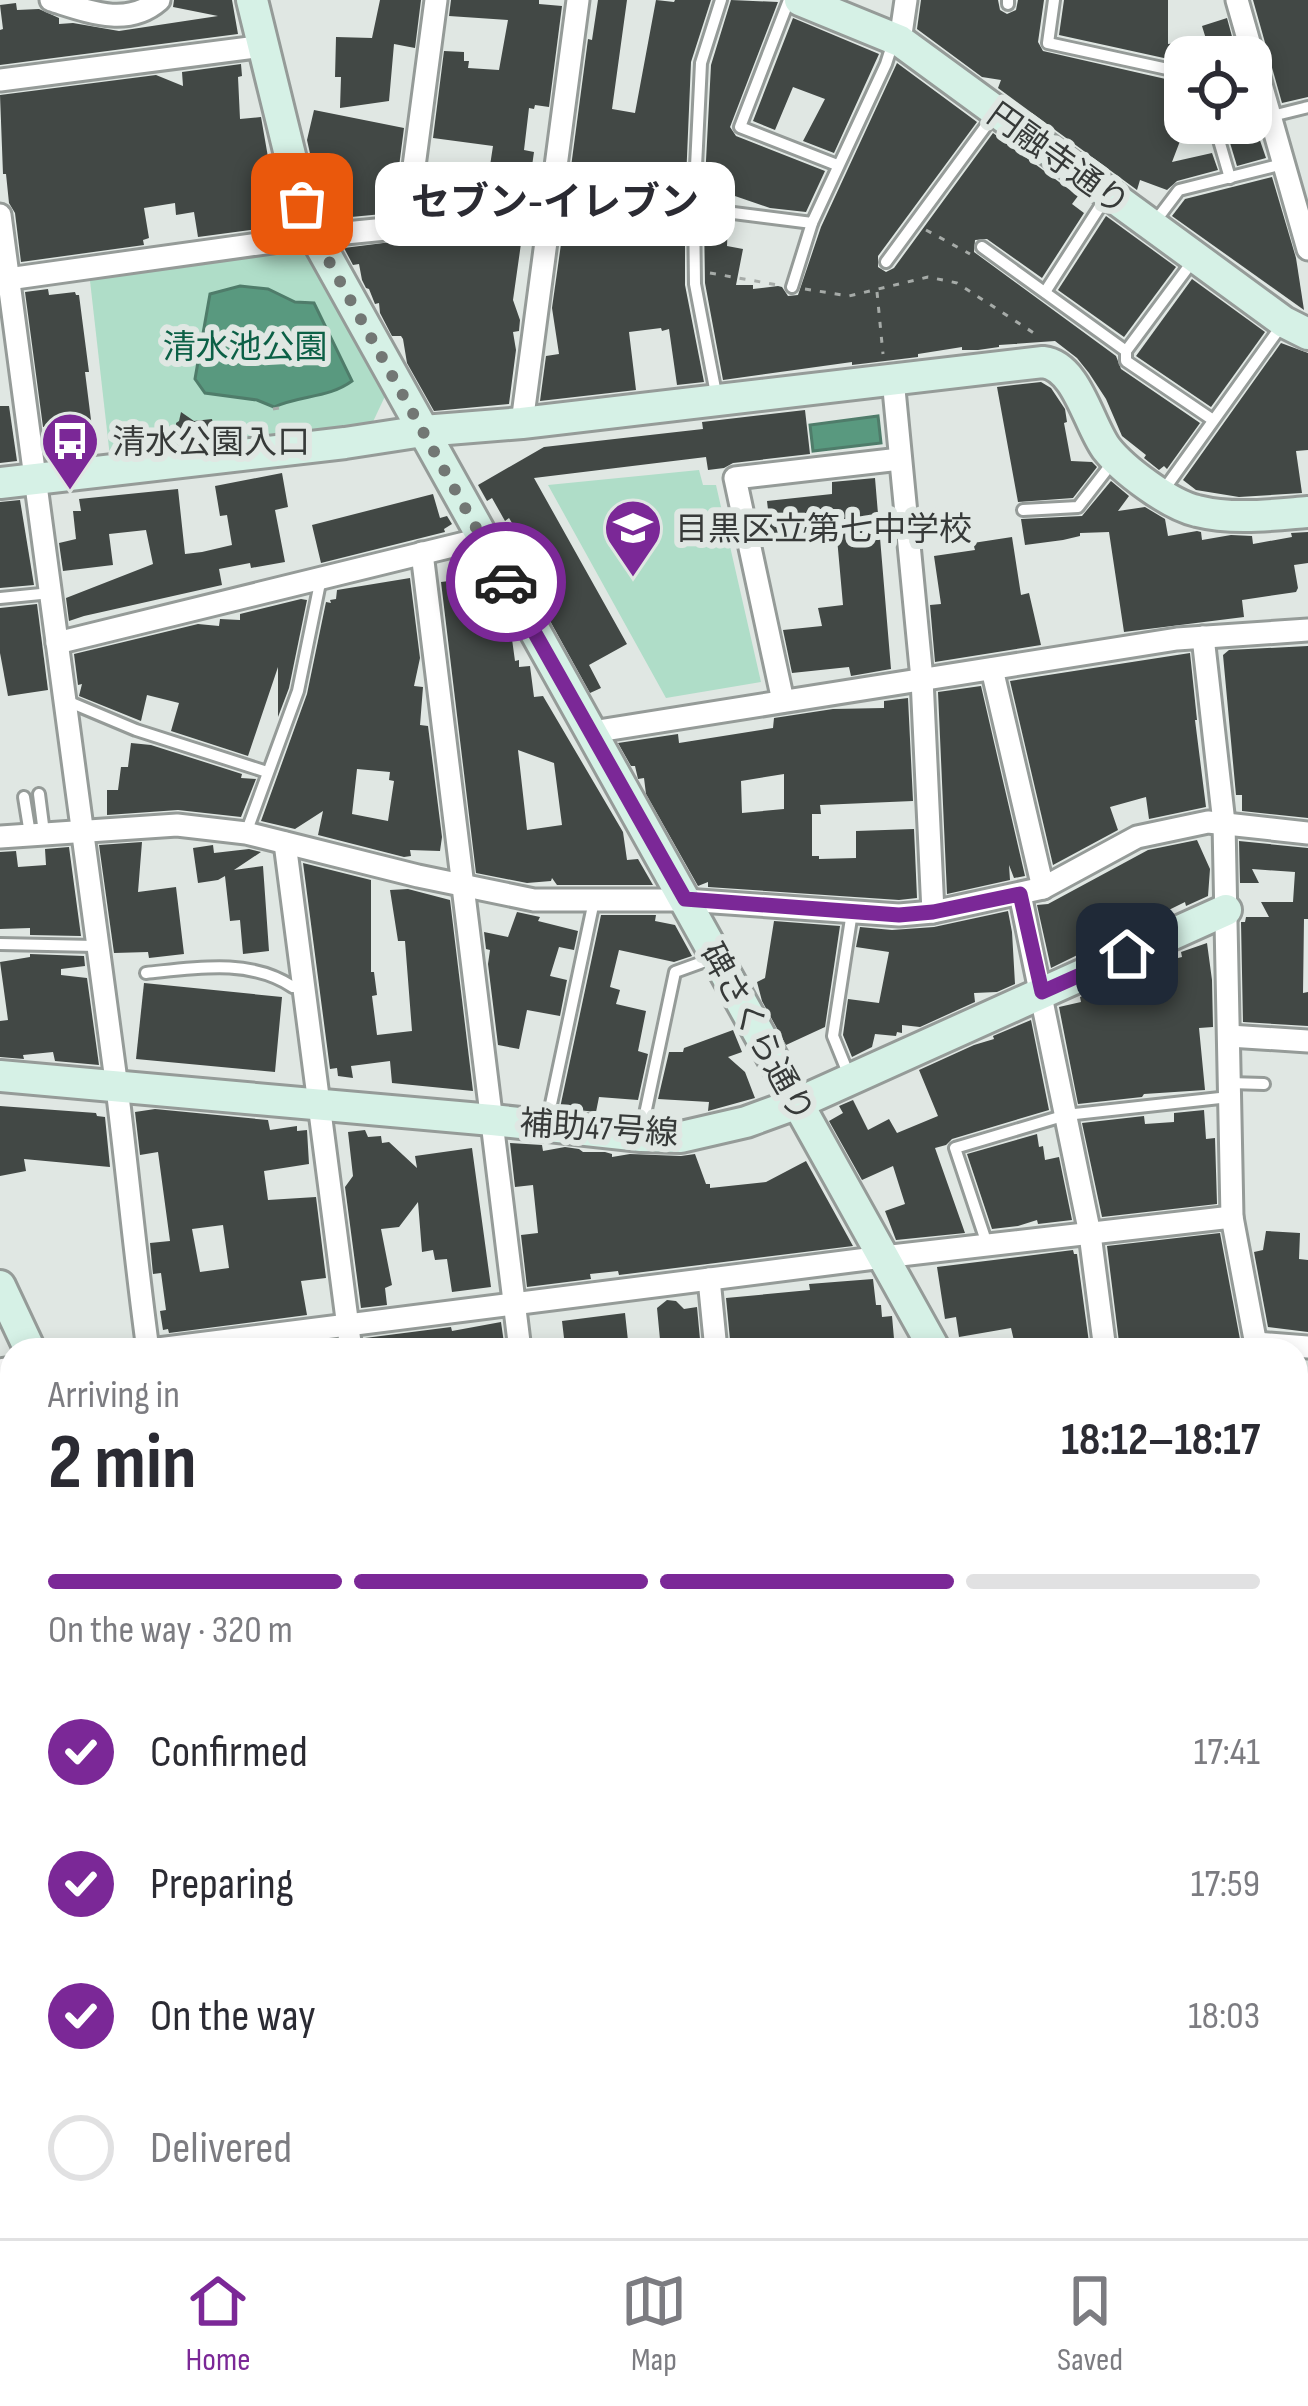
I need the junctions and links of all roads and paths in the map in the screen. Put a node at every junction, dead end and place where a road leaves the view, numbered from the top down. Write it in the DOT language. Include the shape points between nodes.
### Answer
graph roads {
  1 [pos="51,0"];
  2 [pos="159,0"];
  3 [pos="252,0"];
  4 [pos="436,0"];
  5 [pos="578,0"];
  6 [pos="721,0"];
  7 [pos="789,0"];
  8 [pos="800,0"];
  9 [pos="906,0"];
  10 [pos="1054,0"];
  11 [pos="1237,0"];
  12 [pos="1247,36"];
  13 [pos="898,40"];
  14 [pos="264,46"];
  15 [pos="1164,68"];
  16 [pos="0,80"];
  17 [pos="1308,107"];
  18 [pos="996,112"];
  19 [pos="1272,116"];
  20 [pos="1220,144"];
  21 [pos="837,165"];
  22 [pos="1294,170"];
  23 [pos="555,175"];
  24 [pos="1229,178"];
  25 [pos="695,191"];
  26 [pos="1108,194"];
  27 [pos="694,208"];
  28 [pos="0,215"];
  29 [pos="812,223"];
  30 [pos="914,223"];
  31 [pos="1152,226"];
  32 [pos="315,236"];
  33 [pos="982,247"];
  34 [pos="1308,249"];
  35 [pos="1195,258"];
  36 [pos="886,262"];
  37 [pos="694,270"];
  38 [pos="8,279"];
  39 [pos="792,287"];
  40 [pos="877,290"];
  41 [pos="1045,292"];
  42 [pos="1296,328"];
  43 [pos="1126,351"];
  44 [pos="1052,363"];
  45 [pos="890,379"];
  46 [pos="717,401"];
  47 [pos="285,407"];
  48 [pos="273,409"];
  49 [pos="1214,420"];
  50 [pos="522,422"];
  51 [pos="423,431"];
  52 [pos="1115,458"];
  53 [pos="900,459"];
  54 [pos="35,478"];
  55 [pos="0,483"];
  56 [pos="1161,494"];
  57 [pos="1023,510"];
  58 [pos="1308,512"];
  59 [pos="481,538"];
  60 [pos="422,553"];
  61 [pos="321,578"];
  62 [pos="51,593"];
  63 [pos="0,598"];
  64 [pos="1308,630"];
  65 [pos="1203,637"];
  66 [pos="57,643"];
  67 [pos="992,669"];
  68 [pos="922,679"];
  69 [pos="65,700"];
  70 [pos="783,701"];
  71 [pos="592,732"];
  72 [pos="267,772"];
  73 [pos="39,794"];
  74 [pos="24,796"];
  75 [pos="1224,823"];
  76 [pos="81,829"];
  77 [pos="1308,832"];
  78 [pos="246,833"];
  79 [pos="37,834"];
  80 [pos="0,837"];
  81 [pos="285,843"];
  82 [pos="464,885"];
  83 [pos="1043,888"];
  84 [pos="1020,894"];
  85 [pos="594,899"];
  86 [pos="685,899"];
  87 [pos="1226,910"];
  88 [pos="852,912"];
  89 [pos="933,912"];
  90 [pos="0,944"];
  91 [pos="95,946"];
  92 [pos="717,957"];
  93 [pos="146,973"];
  94 [pos="305,985"];
  95 [pos="1042,992"];
  96 [pos="1229,1036"];
  97 [pos="1308,1041"];
  98 [pos="0,1076"];
  99 [pos="850,1079"];
  100 [pos="1264,1084"];
  101 [pos="116,1087"];
  102 [pos="1229,1090"];
  103 [pos="797,1103"];
  104 [pos="320,1106"];
  105 [pos="1066,1115"];
  106 [pos="492,1120"];
  107 [pos="546,1126"];
  108 [pos="640,1136"];
  109 [pos="1232,1216"];
  110 [pos="1090,1234"];
  111 [pos="987,1246"];
  112 [pos="883,1257"];
  113 [pos="709,1279"];
  114 [pos="0,1286"];
  115 [pos="514,1305"];
  116 [pos="348,1325"];
  117 [pos="24,1338"];
  118 [pos="147,1338"];
  119 [pos="245,1338"];
  120 [pos="350,1338"];
  121 [pos="518,1338"];
  122 [pos="715,1338"];
  123 [pos="928,1338"];
  124 [pos="1103,1338"];
  125 [pos="1254,1338"];
  1 -- 2 [label="street" via="118,16"];
  3 -- 14 [label="street, 碑さくら通り"];
  4 -- 32 [label="street" via="406,227"];
  5 -- 23 [label="street"];
  6 -- 25 [label="lane" via="700,63"];
  7 -- 21 [label="lane" via="740,128"];
  8 -- 13 [label="street, 円融寺通り"];
  9 -- 13 [label="street"];
  10 -- 15 [label="lane" via="1048,44"];
  11 -- 12 [label="street"];
  13 -- 18 [label="street, 円融寺通り"];
  13 -- 21 [label="lane"];
  14 -- 16 [label="street"];
  14 -- 32 [label="street, 碑さくら通り"];
  17 -- 19 [label="lane"];
  18 -- 26 [label="street, 円融寺通り"];
  18 -- 30 [label="lane"];
  19 -- 22 [label="street"];
  20 -- 24 [label="lane"];
  21 -- 29 [label="lane"];
  22 -- 24 [label="lane"];
  22 -- 34 [label="street"];
  23 -- 25 [label="lane"];
  23 -- 50 [label="street"];
  24 -- 31 [label="lane" via="1179,190"];
  25 -- 27 [label="lane"];
  26 -- 31 [label="street, 円融寺通り"];
  26 -- 41 [label="lane"];
  27 -- 29 [label="lane"];
  27 -- 37 [label="lane"];
  28 -- 38 [label="street"];
  29 -- 39 [label="lane"];
  30 -- 33 [label="path" via="971,255"];
  30 -- 36 [label="lane"];
  31 -- 35 [label="street, 円融寺通り"];
  32 -- 38 [label="street"];
  32 -- 51 [label="street, 碑さくら通り"];
  33 -- 41 [label="lane"];
  35 -- 42 [label="street, 円融寺通り"];
  35 -- 43 [label="lane"];
  37 -- 39 [label="path"];
  37 -- 46 [label="lane"];
  38 -- 54 [label="street"];
  39 -- 40 [label="path" via="849,296"];
  40 -- 44 [label="path" via="928,277 957,283 1051,345"];
  40 -- 45 [label="path"];
  41 -- 43 [label="lane"];
  42 -- 49 [label="lane"];
  43 -- 49 [label="lane" via="1126,361"];
  44 -- 45 [label="street"];
  44 -- 52 [label="street"];
  45 -- 46 [label="street"];
  45 -- 53 [label="street"];
  46 -- 50 [label="street"];
  47 -- 48 [label="path"];
  49 -- 56 [label="lane"];
  50 -- 51 [label="street"];
  51 -- 54 [label="street"];
  51 -- 59 [label="street, 碑さくら通り"];
  52 -- 56 [label="street"];
  52 -- 57 [label="lane" via="1078,507"];
  53 -- 68 [label="street"];
  53 -- 70 [label="street" via="735,478"];
  54 -- 55 [label="street"];
  54 -- 62 [label="street"];
  56 -- 58 [label="street" via="1193,511"];
  59 -- 60 [label="street"];
  59 -- 71 [label="street, 碑さくら通り"];
  60 -- 61 [label="street"];
  60 -- 82 [label="street"];
  61 -- 66 [label="street"];
  61 -- 72 [label="lane" via="298,691"];
  62 -- 63 [label="lane"];
  62 -- 66 [label="street"];
  64 -- 65 [label="street"];
  65 -- 67 [label="street"];
  65 -- 75 [label="street"];
  66 -- 69 [label="street"];
  67 -- 68 [label="street"];
  67 -- 83 [label="street"];
  68 -- 70 [label="street"];
  68 -- 89 [label="street"];
  69 -- 72 [label="lane"];
  69 -- 76 [label="street"];
  70 -- 71 [label="street"];
  71 -- 86 [label="street, 碑さくら通り"];
  72 -- 78 [label="lane"];
  73 -- 79 [label="lane"];
  74 -- 79 [label="lane"];
  75 -- 77 [label="street"];
  75 -- 83 [label="street" via="1137,837"];
  75 -- 87 [label="street"];
  76 -- 78 [label="street" via="177,825"];
  76 -- 79 [label="street"];
  76 -- 91 [label="street"];
  78 -- 81 [label="street"];
  79 -- 80 [label="street"];
  81 -- 82 [label="street"];
  81 -- 94 [label="street"];
  82 -- 85 [label="street" via="534,899"];
  82 -- 106 [label="street"];
  83 -- 84 [label="street"];
  84 -- 89 [label="street"];
  84 -- 95 [label="street"];
  85 -- 86 [label="street"];
  85 -- 107 [label="lane"];
  86 -- 88 [label="street"];
  86 -- 92 [label="street, 碑さくら通り"];
  87 -- 95 [label="street, 補助47号線"];
  87 -- 96 [label="street"];
  88 -- 89 [label="street"];
  88 -- 99 [label="lane" via="833,1036"];
  90 -- 91 [label="lane"];
  91 -- 101 [label="street"];
  92 -- 103 [label="street, 碑さくら通り"];
  92 -- 108 [label="lane" via="675,972"];
  93 -- 94 [label="lane" via="235,968"];
  94 -- 104 [label="street"];
  95 -- 99 [label="street, 補助47号線"];
  95 -- 105 [label="street"];
  96 -- 97 [label="street"];
  96 -- 102 [label="street"];
  98 -- 101 [label="street, 補助47号線"];
  99 -- 103 [label="street, 補助47号線"];
  100 -- 102 [label="lane"];
  101 -- 104 [label="street, 補助47号線"];
  101 -- 118 [label="street"];
  102 -- 105 [label="lane"];
  102 -- 109 [label="street"];
  103 -- 108 [label="street, 補助47号線" via="681,1136"];
  103 -- 112 [label="street, 碑さくら通り"];
  104 -- 106 [label="street, 補助47号線"];
  104 -- 116 [label="street"];
  105 -- 110 [label="street"];
  105 -- 111 [label="lane" via="956,1148"];
  106 -- 107 [label="street, 補助47号線"];
  106 -- 115 [label="street"];
  107 -- 108 [label="street, 補助47号線"];
  109 -- 110 [label="street"];
  109 -- 125 [label="street"];
  110 -- 111 [label="street"];
  110 -- 124 [label="street"];
  111 -- 112 [label="street"];
  112 -- 113 [label="street"];
  112 -- 123 [label="street, 碑さくら通り"];
  113 -- 115 [label="street"];
  113 -- 122 [label="street"];
  114 -- 117 [label="street"];
  115 -- 116 [label="street"];
  115 -- 121 [label="street"];
  116 -- 119 [label="street"];
  116 -- 120 [label="street"];
}
